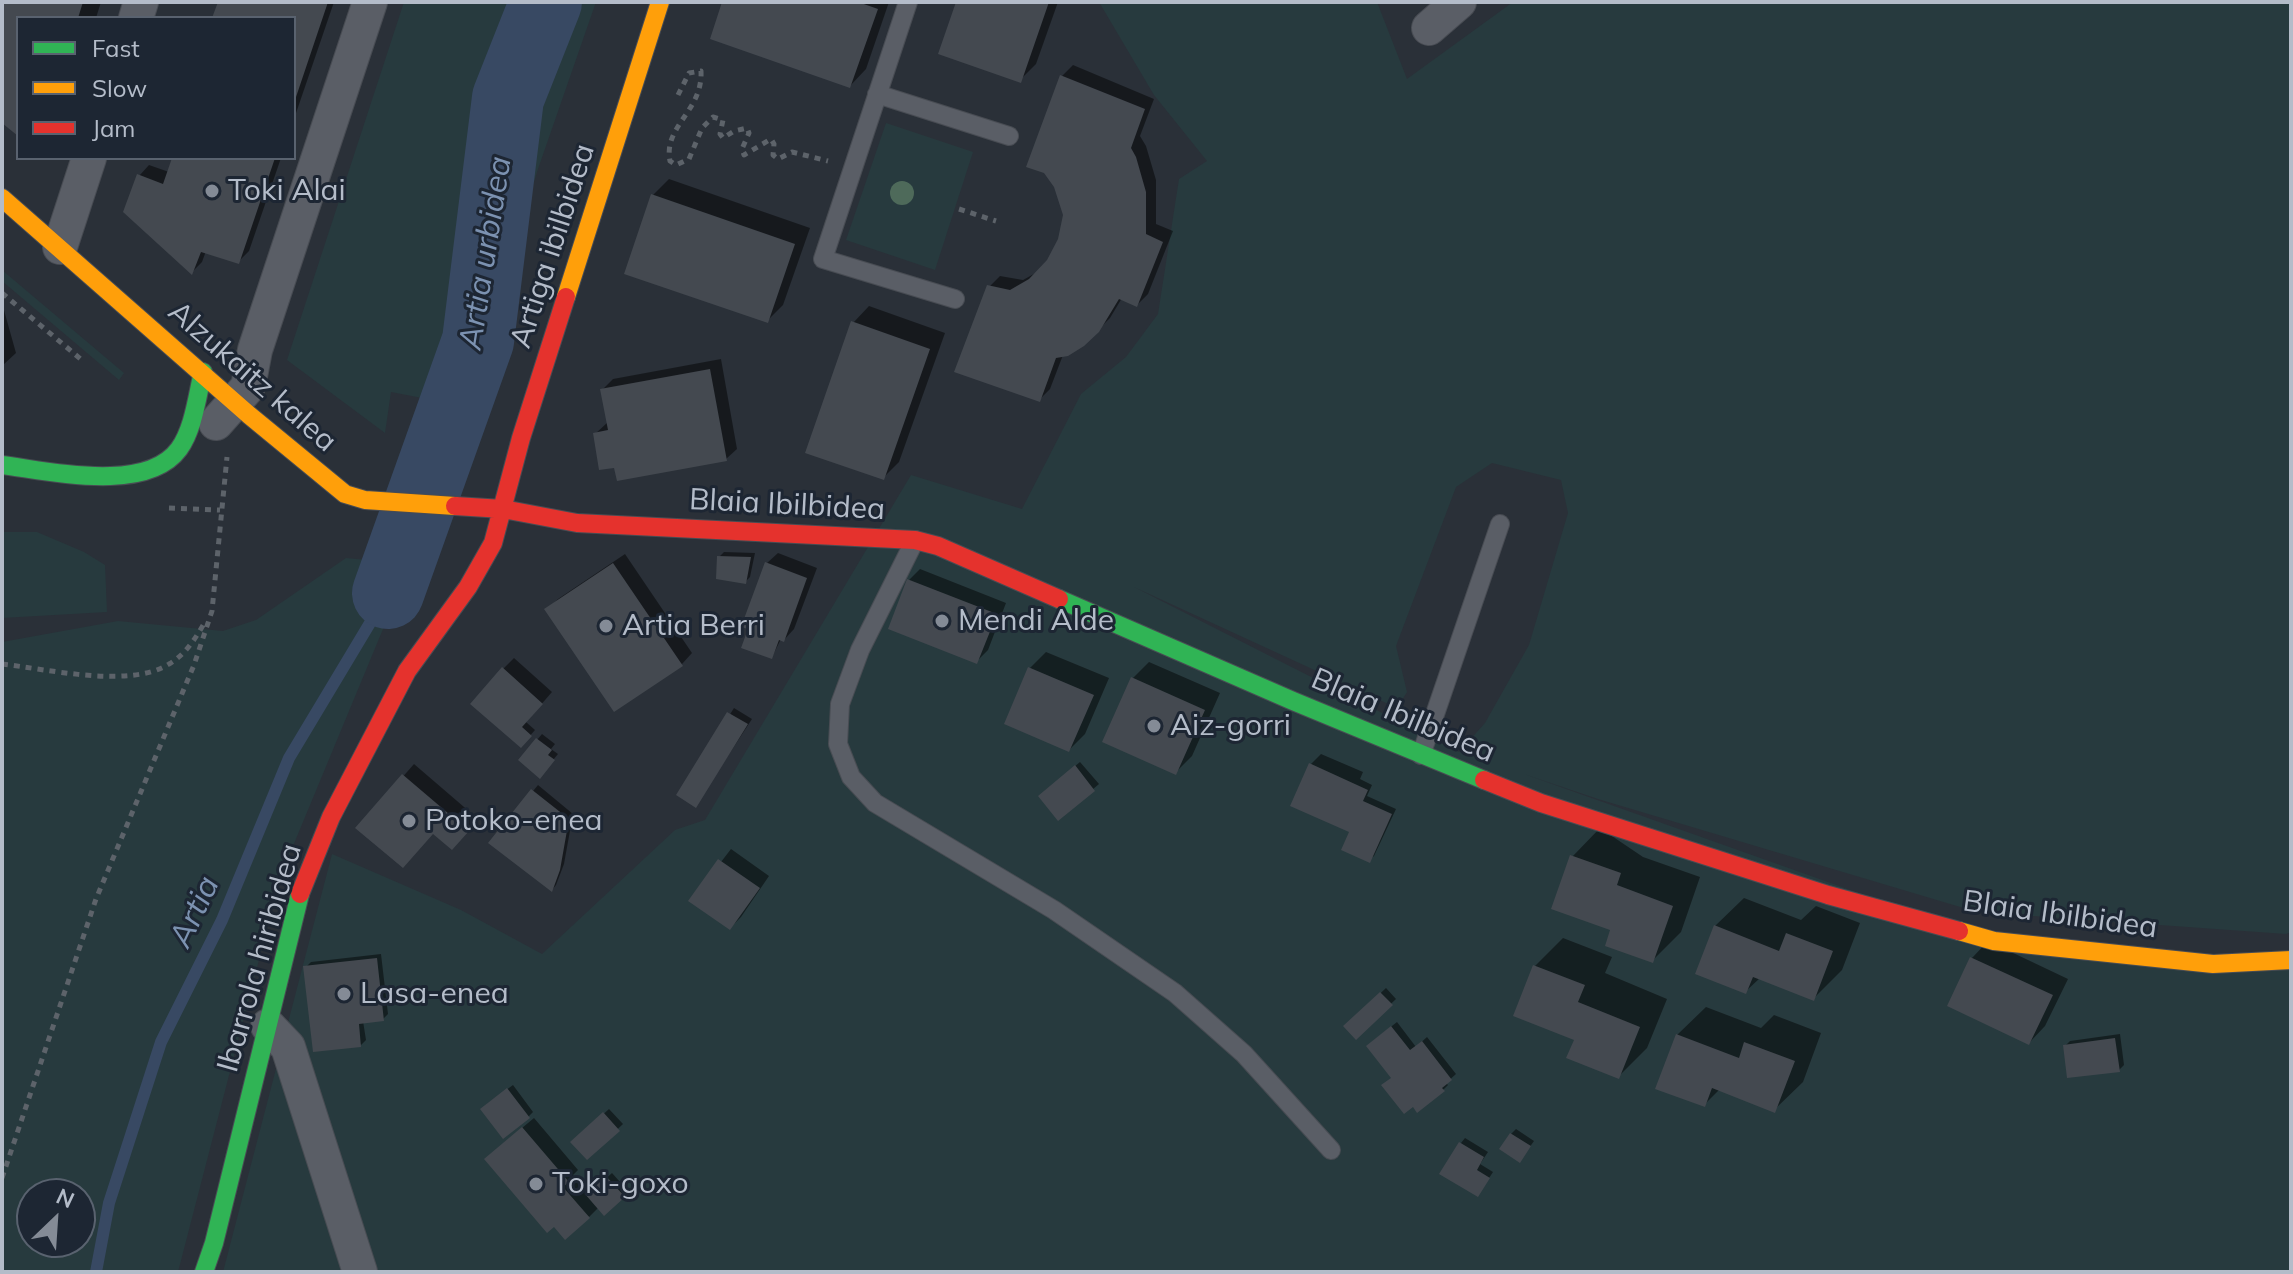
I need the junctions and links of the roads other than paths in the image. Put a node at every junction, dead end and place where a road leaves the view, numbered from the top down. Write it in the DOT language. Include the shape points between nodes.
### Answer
graph roads {
  1 [pos="370,2"];
  2 [pos="660,2"];
  3 [pos="908,2"];
  4 [pos="1459,2"];
  5 [pos="1429,28"];
  6 [pos="877,94"];
  7 [pos="1009,136"];
  8 [pos="88,160"];
  9 [pos="2,198"];
  10 [pos="60,247"];
  11 [pos="955,299"];
  12 [pos="203,372"];
  13 [pos="226,427"];
  14 [pos="2,465"];
  15 [pos="503,509"];
  16 [pos="1500,524"];
  17 [pos="915,540"];
  18 [pos="1421,755"];
  19 [pos="2291,960"];
  20 [pos="268,1026"];
  21 [pos="1331,1150"];
  22 [pos="204,1272"];
  23 [pos="360,1272"];
  1 -- 13 [label="street" via="255,350 248,387"];
  2 -- 15 [label="street, Artiga ibilbidea"];
  3 -- 6 [label="lane"];
  4 -- 5 [label="street"];
  6 -- 7 [label="lane"];
  6 -- 11 [label="lane" via="823,259"];
  8 -- 10 [label="street"];
  9 -- 10 [label="street, Alzukaitz kalea"];
  10 -- 12 [label="street, Alzukaitz kalea"];
  12 -- 13 [label="street, Alzukaitz kalea"];
  12 -- 14 [label="street" via="179,450 161,468 110,476"];
  13 -- 15 [label="street, Alzukaitz kalea" via="365,500"];
  15 -- 17 [label="street, Blaia Ibilbidea" via="577,523"];
  15 -- 20 [label="street, Ibarrola hiribidea" via="493,543 407,671 331,817 300,894"];
  16 -- 18 [label="lane"];
  17 -- 18 [label="street, Blaia Ibilbidea"];
  17 -- 21 [label="lane" via="860,650 840,704 838,744 851,777 875,803 1054,910 1175,993 1244,1054"];
  18 -- 19 [label="street, Blaia Ibilbidea" via="1541,803 1828,895 1994,941 2213,964"];
  20 -- 22 [label="street, Ibarrola hiribidea"];
  20 -- 23 [label="street" via="288,1047"];
}
